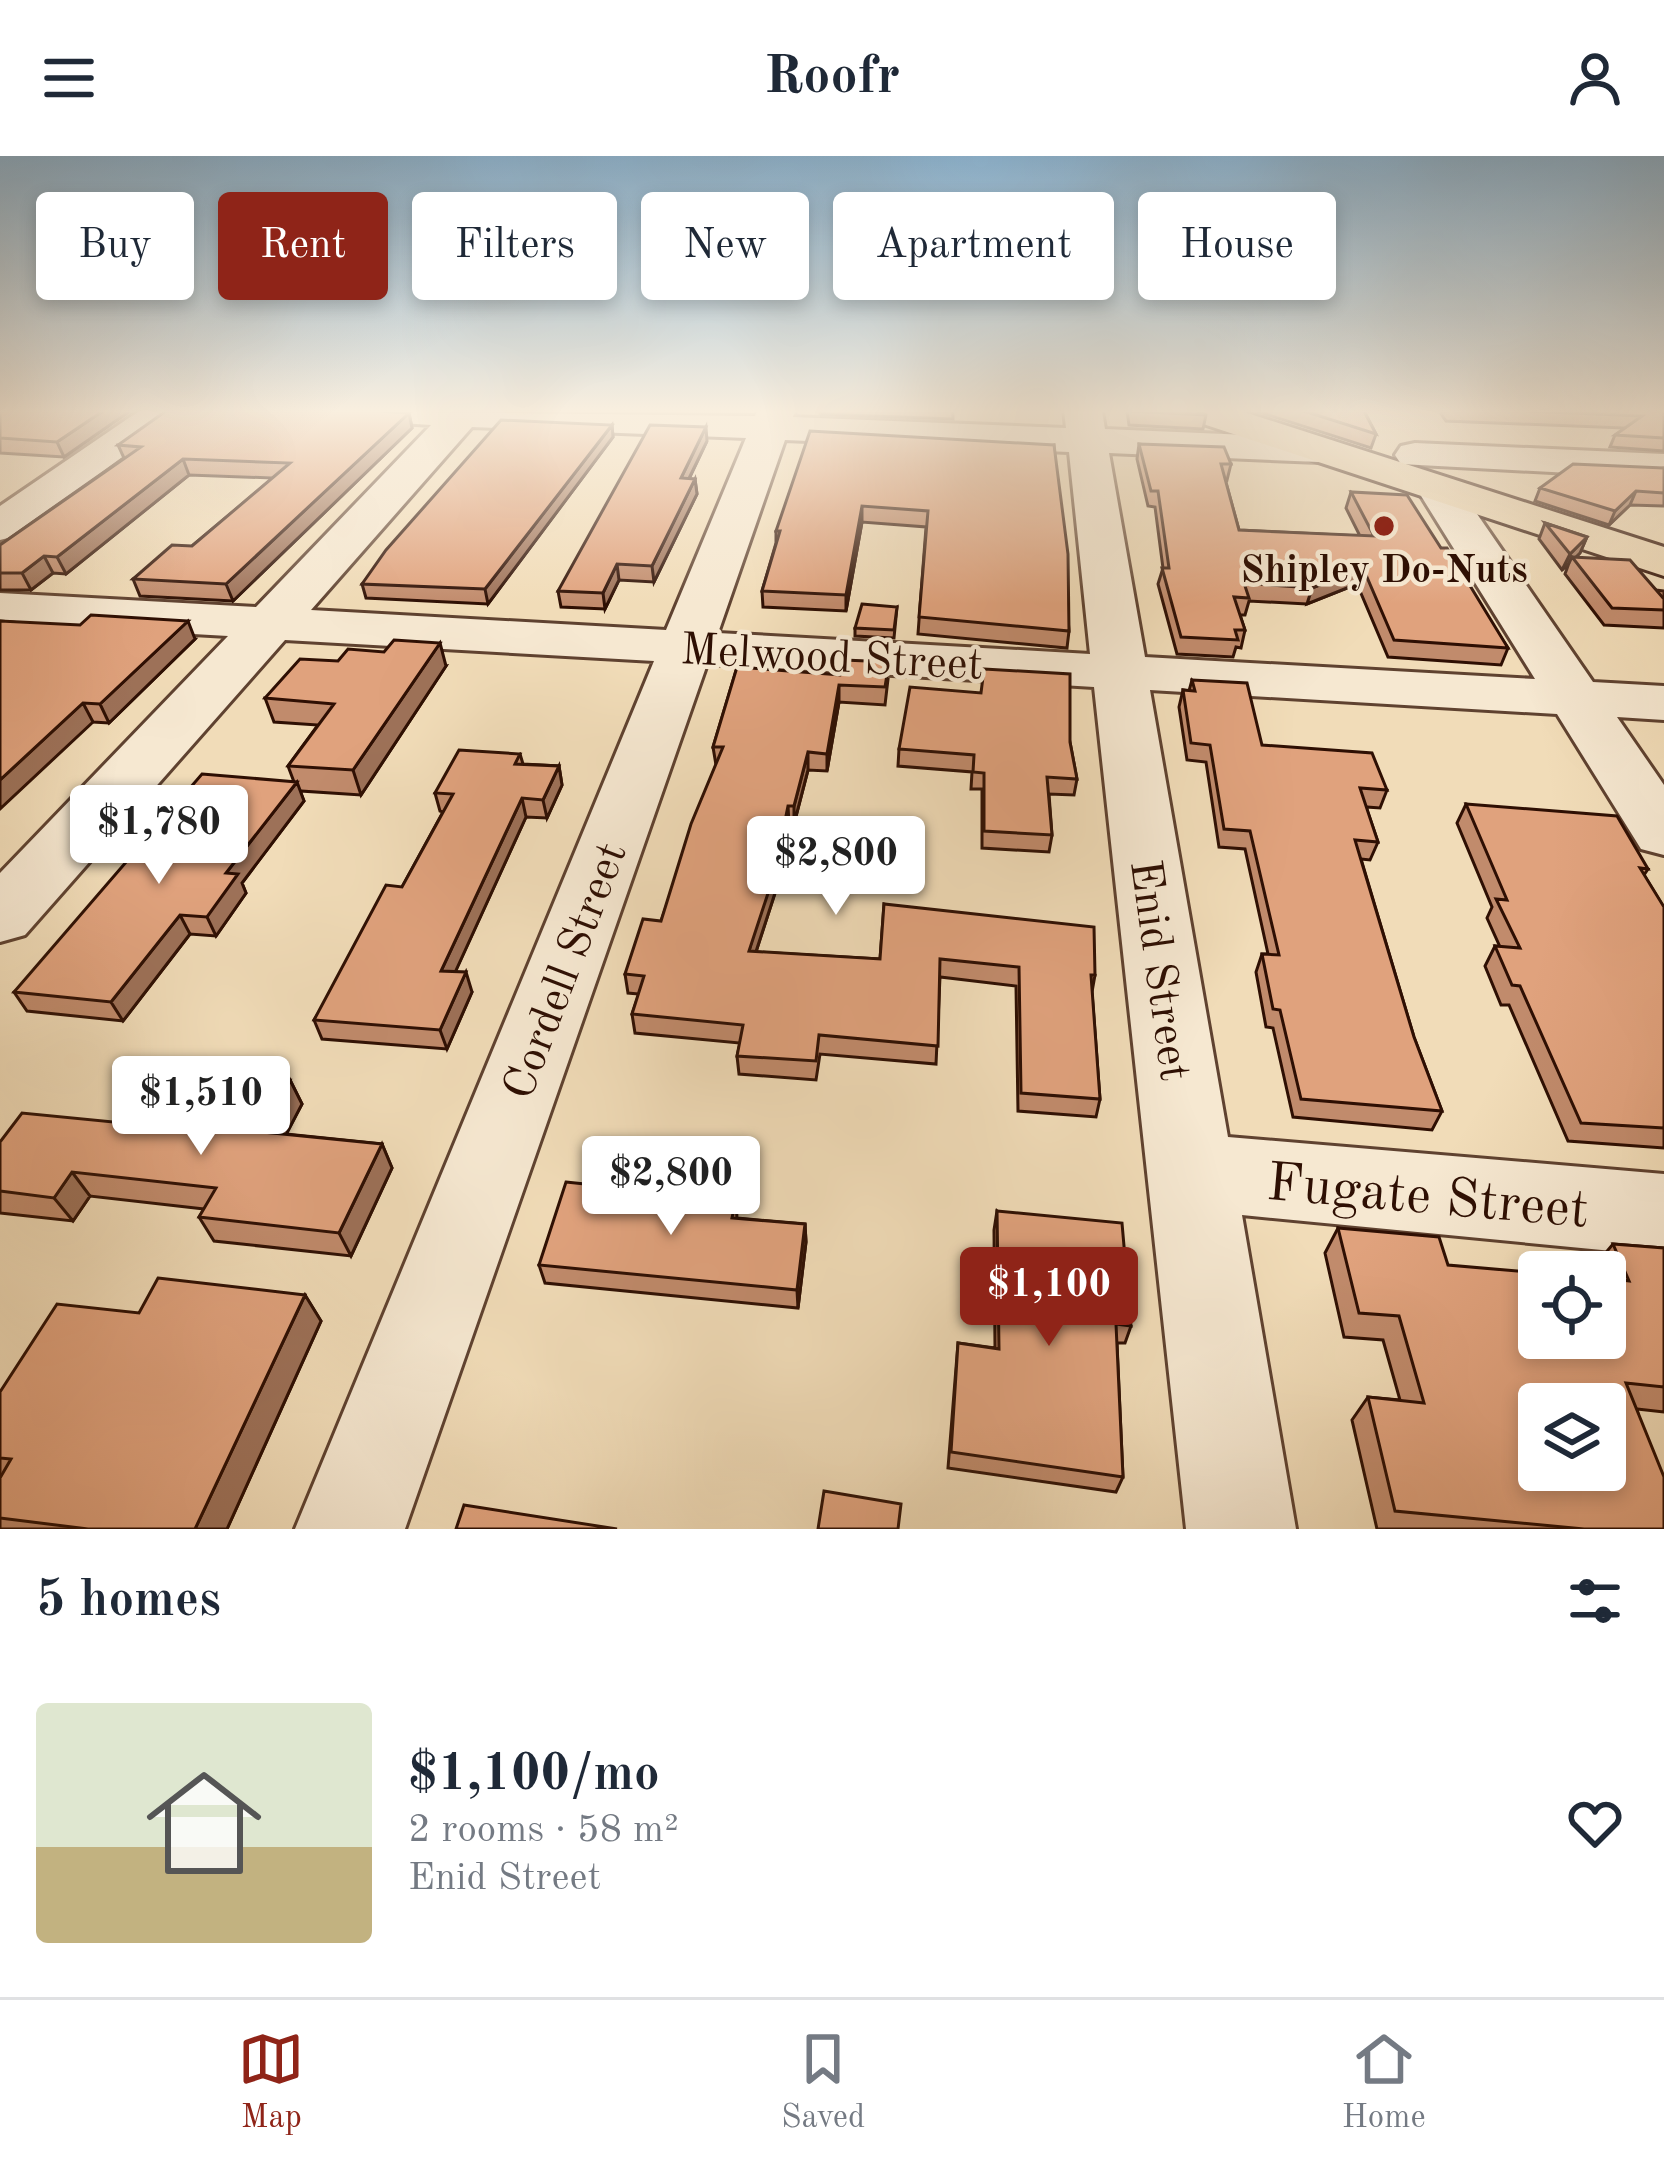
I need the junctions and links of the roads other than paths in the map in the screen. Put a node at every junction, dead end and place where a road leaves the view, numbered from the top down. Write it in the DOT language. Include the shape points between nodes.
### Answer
graph roads {
  1 [pos="74,475"];
  2 [pos="408,475"];
  3 [pos="751,475"];
  4 [pos="1092,475"];
  5 [pos="1418,475"];
  6 [pos="1444,475"];
  7 [pos="0,526"];
  8 [pos="1664,562"];
  9 [pos="0,608"];
  10 [pos="271,623"];
  11 [pos="686,647"];
  12 [pos="1119,672"];
  13 [pos="1572,698"];
  14 [pos="1664,703"];
  15 [pos="1664,834"];
  16 [pos="0,917"];
  17 [pos="1191,1172"];
  18 [pos="1664,1215"];
  19 [pos="350,1529"];
  20 [pos="1241,1529"];
  1 -- 7 [label="street"];
  2 -- 10 [label="street"];
  3 -- 11 [label="street, Cordell Street"];
  4 -- 12 [label="street, Enid Street"];
  5 -- 13 [label="street"];
  6 -- 8 [label="main road"];
  9 -- 10 [label="street, Melwood Street"];
  10 -- 11 [label="street, Melwood Street"];
  10 -- 16 [label="street"];
  11 -- 12 [label="street, Melwood Street"];
  11 -- 19 [label="street, Cordell Street"];
  12 -- 13 [label="street, Melwood Street"];
  12 -- 17 [label="street, Enid Street"];
  13 -- 14 [label="street, Melwood Street"];
  13 -- 15 [label="street"];
  17 -- 18 [label="street, Fugate Street"];
  17 -- 20 [label="street, Enid Street"];
}
